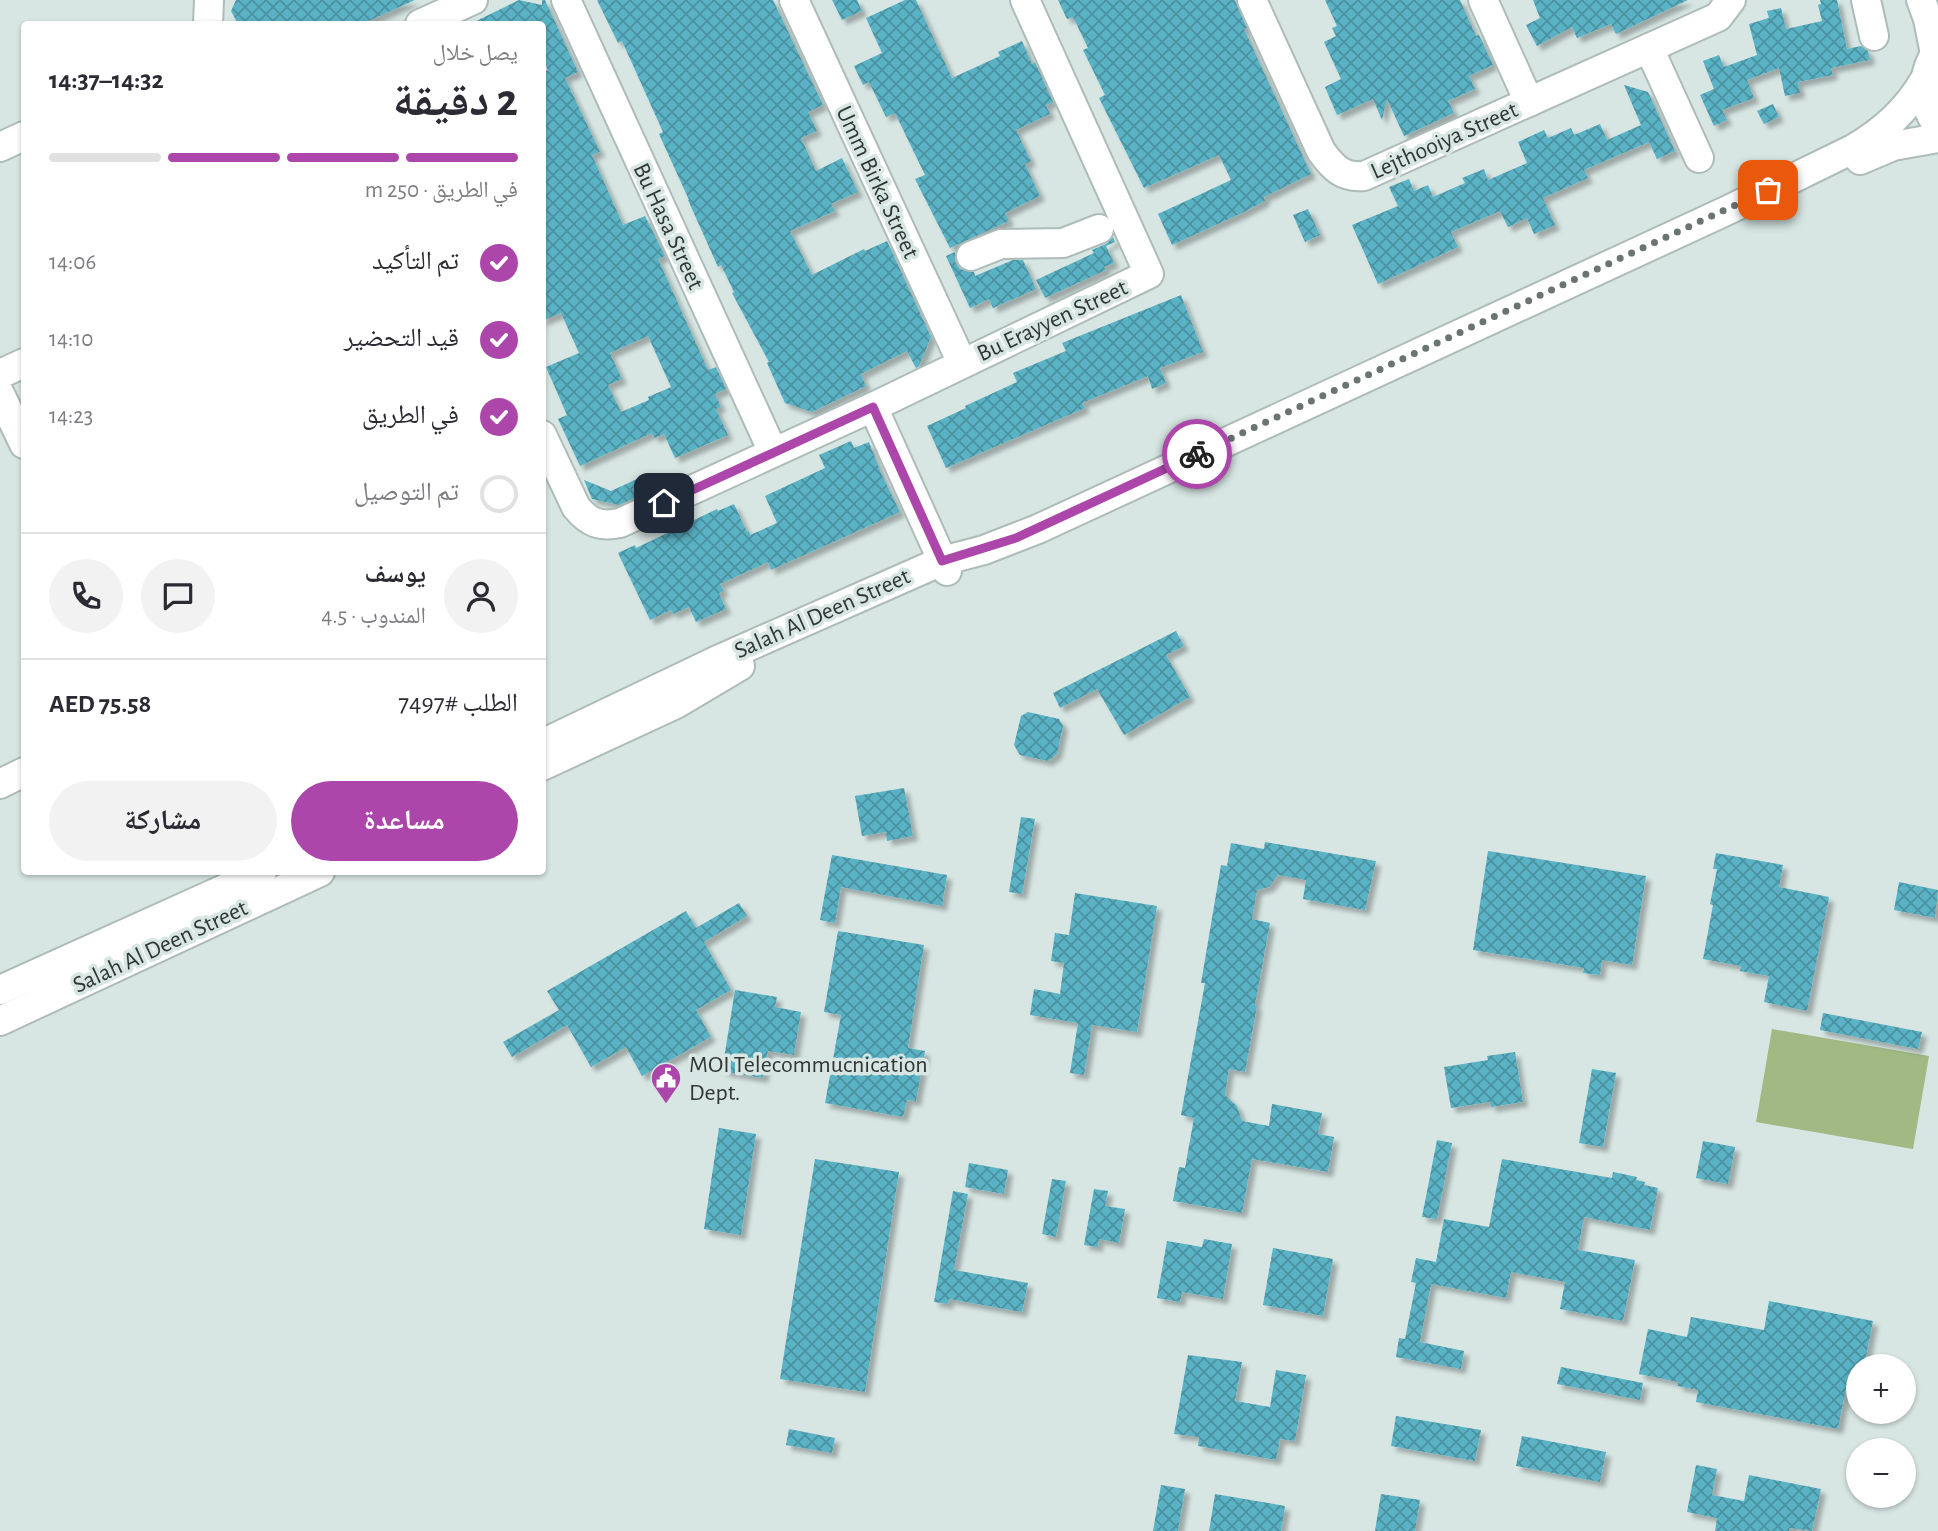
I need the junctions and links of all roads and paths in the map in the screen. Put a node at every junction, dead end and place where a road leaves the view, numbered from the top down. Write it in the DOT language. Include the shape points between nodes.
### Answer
graph roads {
  1 [pos="209,0"];
  2 [pos="472,0"];
  3 [pos="566,0"];
  4 [pos="794,0"];
  5 [pos="1025,0"];
  6 [pos="1252,0"];
  7 [pos="1483,0"];
  8 [pos="1731,0"];
  9 [pos="1866,0"];
  10 [pos="1921,0"];
  11 [pos="208,21"];
  12 [pos="426,21"];
  13 [pos="1874,36"];
  14 [pos="1649,48"];
  15 [pos="1933,61"];
  16 [pos="1529,102"];
  17 [pos="1938,126"];
  18 [pos="21,137"];
  19 [pos="1938,138"];
  20 [pos="0,147"];
  21 [pos="1699,158"];
  22 [pos="1111,224"];
  23 [pos="971,256"];
  24 [pos="962,363"];
  25 [pos="21,364"];
  26 [pos="0,374"];
  27 [pos="0,394"];
  28 [pos="873,407"];
  29 [pos="21,438"];
  30 [pos="546,443"];
  31 [pos="773,452"];
  32 [pos="944,566"];
  33 [pos="546,757"];
  34 [pos="21,774"];
  35 [pos="0,784"];
  36 [pos="256,875"];
  37 [pos="313,875"];
  38 [pos="61,977"];
  39 [pos="0,990"];
  40 [pos="0,1021"];
  1 -- 11 [label="street"];
  2 -- 12 [label="street"];
  3 -- 31 [label="street, Bu Hasa Street"];
  4 -- 24 [label="street, Umm Birka Street"];
  5 -- 22 [label="street, Bu Erayyen Street"];
  6 -- 16 [label="street, Lejthooiya Street" via="1321,151 1332,167 1351,177 1364,176"];
  7 -- 16 [label="street"];
  8 -- 14 [label="street, Lejthooiya Street" via="1718,17"];
  9 -- 13 [label="street"];
  10 -- 15 [label="street"];
  14 -- 16 [label="street, Lejthooiya Street"];
  14 -- 21 [label="street"];
  15 -- 17 [label="street" via="1926,101"];
  15 -- 32 [label="street, Salah Al Deen Street" via="1913,100 1878,134 1853,149 1038,529"];
  18 -- 20 [label="street"];
  19 -- 32 [label="street, Salah Al Deen Street" via="1893,146 1859,160 1046,542 1000,560"];
  22 -- 23 [label="street" via="1063,243 1006,243"];
  22 -- 24 [label="street, Bu Erayyen Street" via="1149,274"];
  24 -- 28 [label="street, Bu Erayyen Street"];
  25 -- 26 [label="street"];
  27 -- 29 [label="street"];
  28 -- 31 [label="street, Bu Erayyen Street"];
  28 -- 32 [label="street"];
  30 -- 31 [label="street, Bu Erayyen Street" via="576,507 595,524 607,526"];
  32 -- 33 [label="street, Salah Al Deen Street" via="720,659"];
  34 -- 35 [label="street"];
  36 -- 38 [label="street, Salah Al Deen Street"];
  37 -- 38 [label="street, Salah Al Deen Street"];
  38 -- 39 [label="street, Salah Al Deen Street"];
  38 -- 40 [label="street, Salah Al Deen Street"];
}
